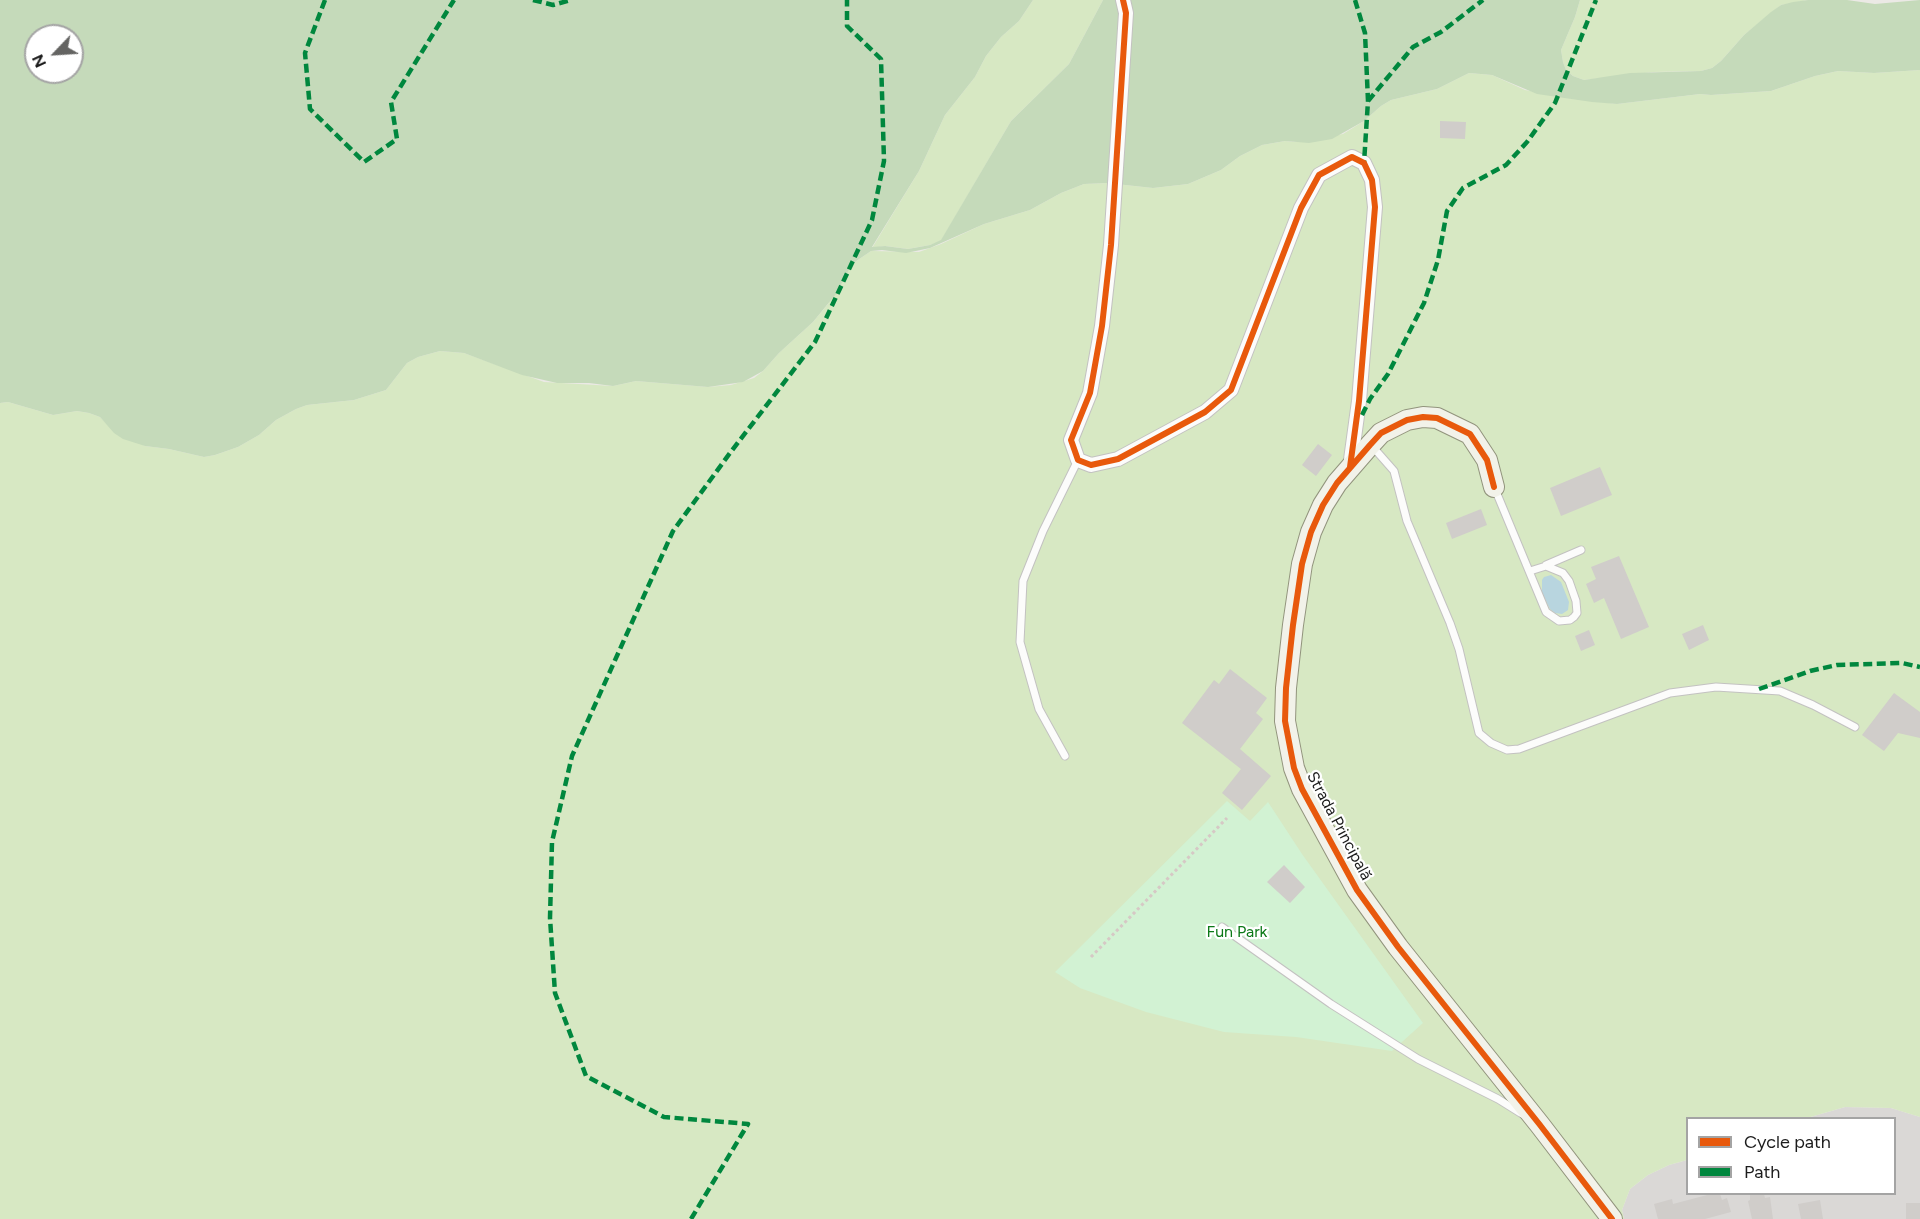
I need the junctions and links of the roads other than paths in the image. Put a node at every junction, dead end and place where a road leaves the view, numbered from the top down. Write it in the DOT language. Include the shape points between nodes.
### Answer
graph roads {
  1 [pos="1123,0"];
  2 [pos="1370,445"];
  3 [pos="1078,460"];
  4 [pos="1350,467"];
  5 [pos="1494,487"];
  6 [pos="1581,550"];
  7 [pos="1540,567"];
  8 [pos="1530,571"];
  9 [pos="1856,727"];
  10 [pos="1065,756"];
  11 [pos="1222,927"];
  12 [pos="1540,1125"];
  13 [pos="1612,1219"];
  1 -- 3 [label="street" via="1126,13 1108,268 1090,393 1071,440"];
  2 -- 4 [label="street, Strada Principală"];
  2 -- 5 [label="street, Strada Principală" via="1381,433 1407,420 1437,418 1470,434 1487,460"];
  2 -- 9 [label="lane" via="1394,471 1407,521 1459,650 1479,733 1491,744 1507,750 1519,749 1670,693 1716,687 1780,692"];
  3 -- 4 [label="street" via="1090,465 1118,459 1205,412 1231,390 1301,208 1319,175 1352,157 1364,163 1372,180 1375,207"];
  3 -- 10 [label="lane" via="1023,581 1020,642 1039,709"];
  4 -- 12 [label="street, Strada Principală" via="1323,506 1302,564 1286,688 1286,721 1294,768 1357,890"];
  5 -- 8 [label="lane"];
  6 -- 7 [label="lane"];
  7 -- 8 [label="lane"];
  7 -- 8 [label="lane" via="1557,569 1569,582 1577,607 1570,620 1559,621 1546,612"];
  11 -- 12 [label="lane" via="1418,1059"];
  12 -- 13 [label="street, Strada Principală"];
}
